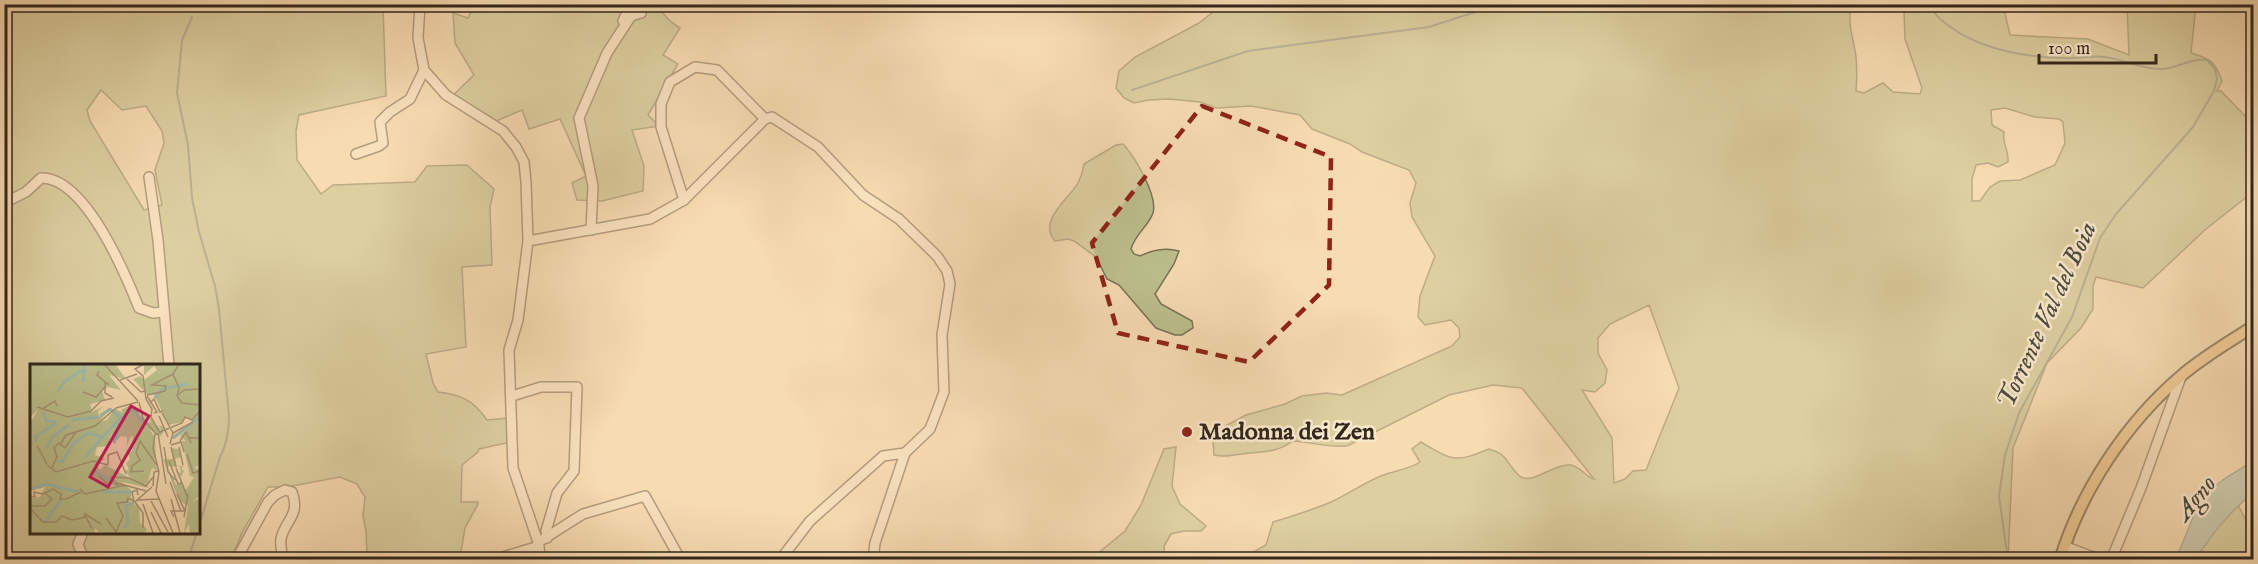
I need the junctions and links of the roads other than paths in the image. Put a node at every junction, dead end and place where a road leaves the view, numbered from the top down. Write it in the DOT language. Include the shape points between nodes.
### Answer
graph roads {
  1 [pos="420,4"];
  2 [pos="631,4"];
  3 [pos="641,4"];
  4 [pos="424,70"];
  5 [pos="765,119"];
  6 [pos="356,154"];
  7 [pos="149,177"];
  8 [pos="684,200"];
  9 [pos="4,203"];
  10 [pos="589,230"];
  11 [pos="528,241"];
  12 [pos="164,312"];
  13 [pos="2253,326"];
  14 [pos="169,364"];
  15 [pos="2181,376"];
  16 [pos="512,396"];
  17 [pos="905,453"];
  18 [pos="82,534"];
  19 [pos="541,542"];
  20 [pos="2064,546"];
  21 [pos="84,560"];
  22 [pos="236,560"];
  23 [pos="283,560"];
  24 [pos="493,560"];
  25 [pos="541,560"];
  26 [pos="678,560"];
  27 [pos="780,560"];
  28 [pos="873,560"];
  29 [pos="2060,560"];
  30 [pos="2101,560"];
  31 [pos="2111,560"];
  1 -- 4 [label="street" via="418,38"];
  2 -- 10 [label="street" via="604,51 575,116 590,186"];
  3 -- 10 [label="street" via="641,13 631,16 607,53 579,118 593,186"];
  4 -- 6 [label="street" via="410,99 380,122 383,143"];
  4 -- 11 [label="street" via="446,95 503,131 516,147 524,162"];
  5 -- 8 [label="street"];
  5 -- 8 [label="street" via="717,69 695,67 670,82 661,104 661,128"];
  5 -- 17 [label="street" via="772,117 818,147 863,195 899,219 945,268 950,284 942,335 944,392 930,429"];
  7 -- 12 [label="street"];
  8 -- 10 [label="street" via="650,219"];
  9 -- 12 [label="street" via="26,192 41,178 51,178 70,192 102,229 139,308"];
  10 -- 11 [label="street"];
  11 -- 16 [label="street" via="518,320 508,350"];
  12 -- 14 [label="street"];
  13 -- 15 [label="main road"];
  15 -- 20 [label="main road" via="2141,416 2117,448"];
  15 -- 31 [label="street"];
  16 -- 19 [label="street" via="513,468"];
  16 -- 19 [label="street" via="541,387 577,387 574,471 557,494"];
  17 -- 27 [label="street" via="883,456 810,521"];
  17 -- 28 [label="street" via="874,543"];
  18 -- 21 [label="street" via="78,543"];
  19 -- 24 [label="street"];
  19 -- 25 [label="street"];
  19 -- 26 [label="street" via="583,514 645,496"];
  20 -- 29 [label="main road"];
  20 -- 30 [label="street"];
  22 -- 23 [label="street" via="268,502 285,490 292,492 295,502 281,539"];
}
